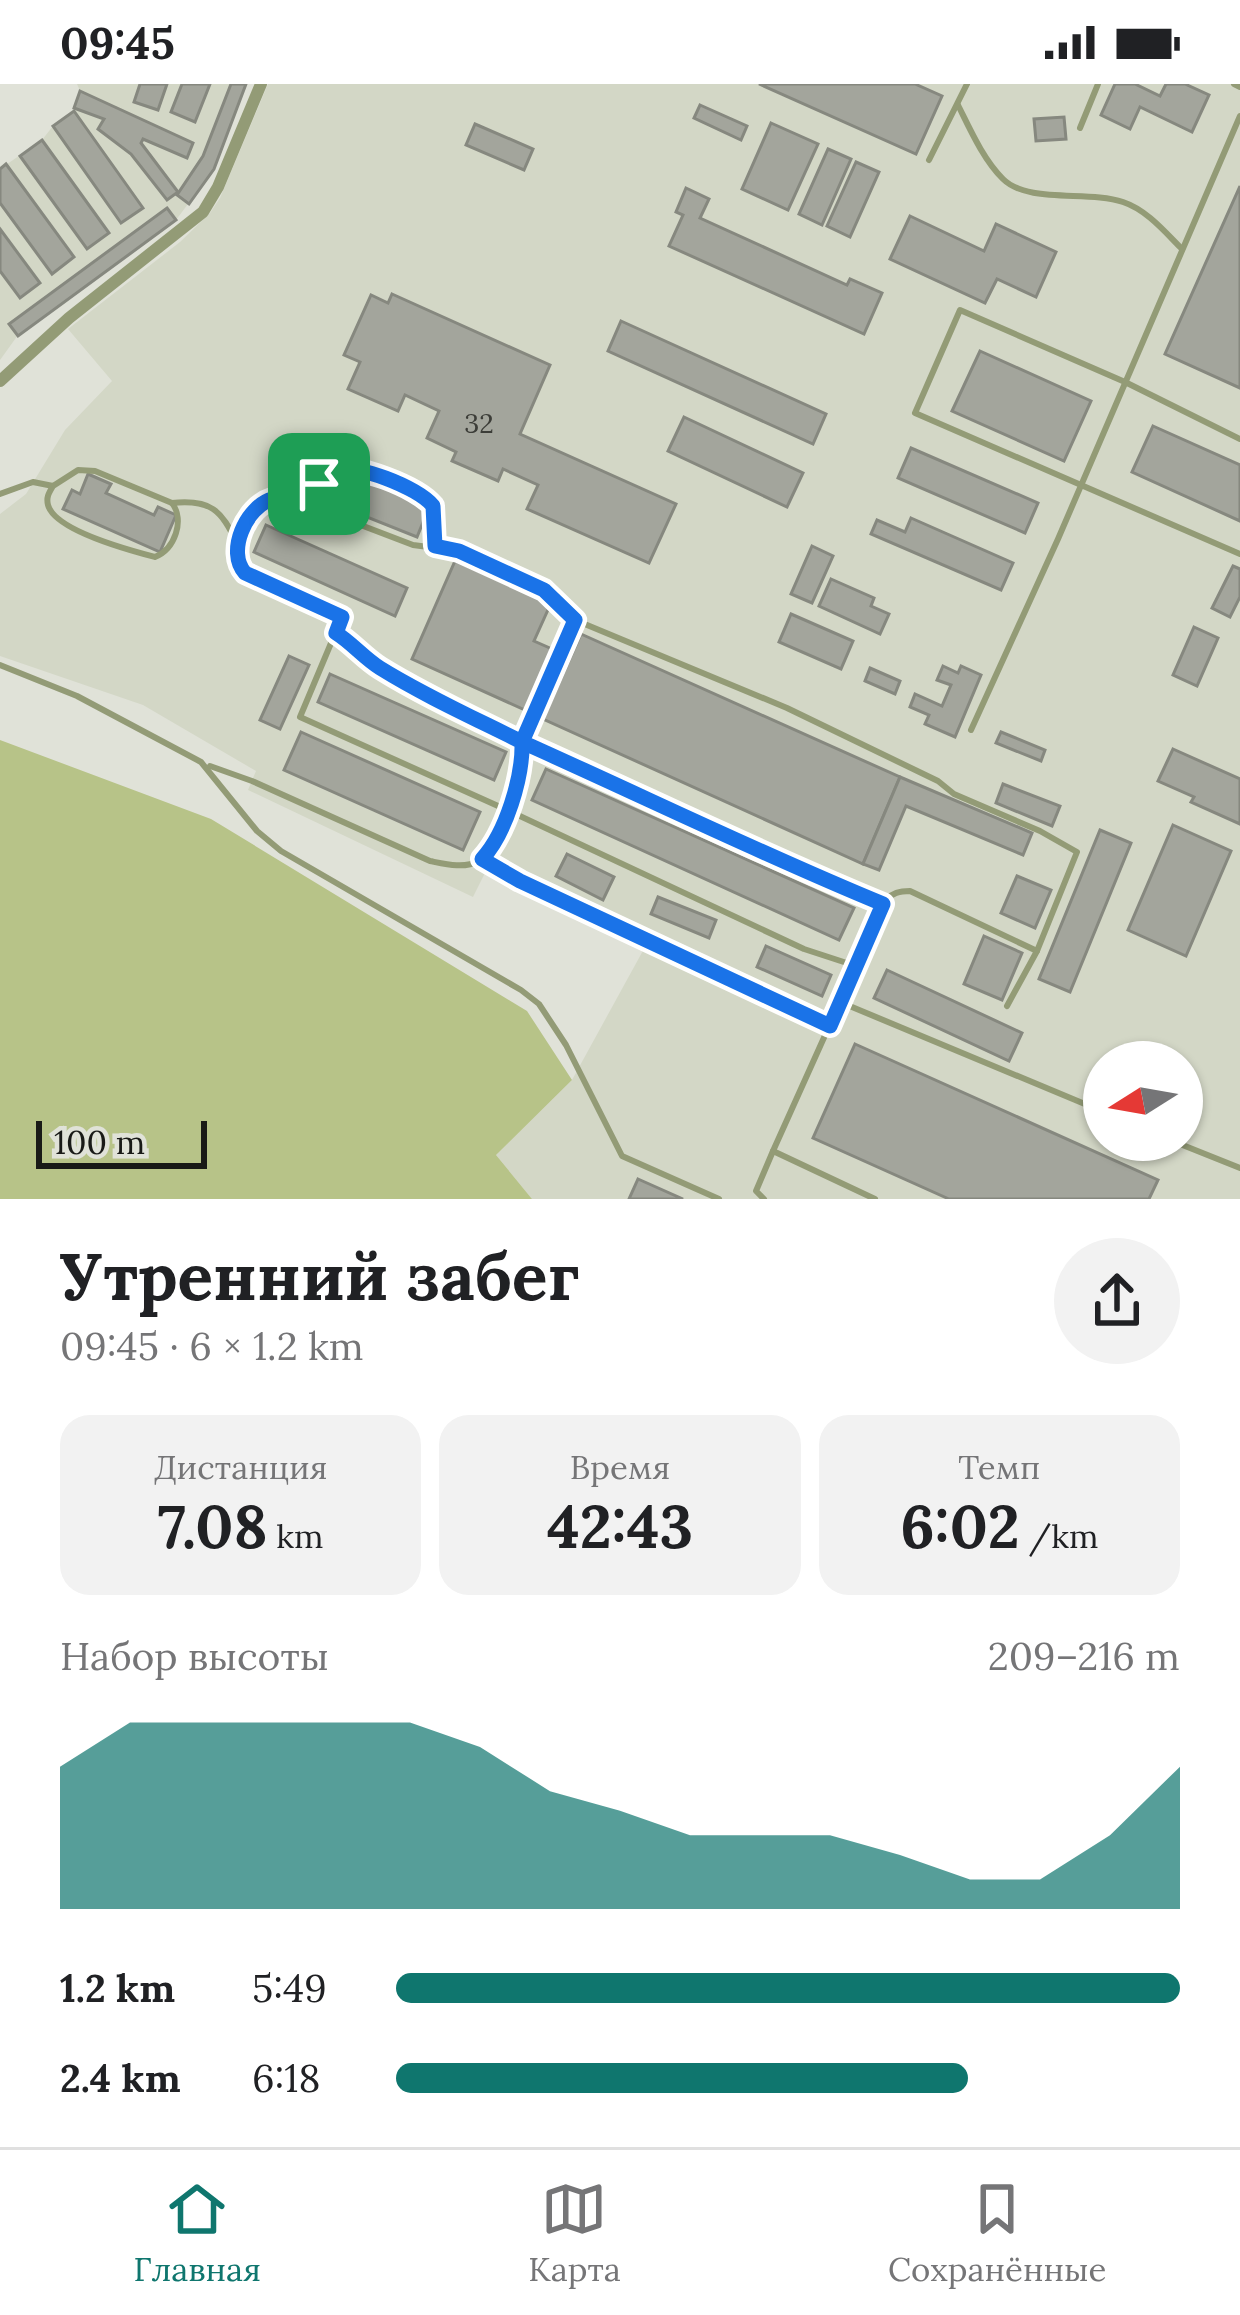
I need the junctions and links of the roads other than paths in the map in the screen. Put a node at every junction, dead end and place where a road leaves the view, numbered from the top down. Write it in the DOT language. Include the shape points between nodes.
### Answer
graph roads {
  1 [pos="261,84"];
  2 [pos="967,84"];
  3 [pos="1098,84"];
  4 [pos="958,105"];
  5 [pos="1240,116"];
  6 [pos="1080,128"];
  7 [pos="929,160"];
  8 [pos="1182,249"];
  9 [pos="0,381"];
  10 [pos="1125,382"];
  11 [pos="1240,439"];
  12 [pos="53,486"];
  13 [pos="1081,487"];
  14 [pos="0,494"];
  15 [pos="172,503"];
  16 [pos="311,506"];
  17 [pos="238,545"];
  18 [pos="435,546"];
  19 [pos="1240,554"];
  20 [pos="575,620"];
  21 [pos="336,633"];
  22 [pos="0,665"];
  23 [pos="971,730"];
  24 [pos="522,742"];
  25 [pos="201,762"];
  26 [pos="507,810"];
  27 [pos="482,859"];
  28 [pos="883,904"];
  29 [pos="1037,951"];
  30 [pos="856,966"];
  31 [pos="840,1002"];
  32 [pos="1007,1006"];
  33 [pos="830,1026"];
  34 [pos="1083,1103"];
  35 [pos="773,1151"];
  36 [pos="1203,1153"];
  37 [pos="1240,1168"];
  38 [pos="754,1195"];
  39 [pos="718,1199"];
  40 [pos="764,1199"];
  41 [pos="875,1199"];
  1 -- 9 [label="street" via="202,212"];
  2 -- 4 [label="lane"];
  3 -- 6 [label="lane"];
  4 -- 7 [label="lane"];
  4 -- 8 [label="lane" via="1014,187 1128,203"];
  5 -- 8 [label="lane"];
  8 -- 10 [label="lane"];
  10 -- 11 [label="lane"];
  10 -- 13 [label="lane"];
  10 -- 13 [label="lane" via="960,310 915,413"];
  12 -- 14 [label="lane" via="33,482"];
  12 -- 15 [label="lane" via="78,470 95,471"];
  12 -- 15 [label="lane" via="49,506 70,526 155,557 175,535"];
  13 -- 19 [label="lane"];
  13 -- 23 [label="lane"];
  15 -- 17 [label="lane" via="193,500 224,515"];
  16 -- 17 [label="lane" via="276,497 263,503"];
  16 -- 18 [label="lane"];
  16 -- 18 [label="lane" via="324,475 355,468 429,500"];
  17 -- 21 [label="lane" via="245,573 342,617"];
  18 -- 20 [label="lane" via="544,590"];
  20 -- 24 [label="lane"];
  20 -- 29 [label="lane" via="787,708 1077,852"];
  21 -- 24 [label="lane" via="374,664"];
  21 -- 26 [label="lane" via="300,717"];
  22 -- 25 [label="lane"];
  24 -- 26 [label="lane"];
  24 -- 28 [label="lane"];
  25 -- 27 [label="lane" via="430,861"];
  25 -- 39 [label="lane" via="281,851 539,1004 622,1156"];
  26 -- 27 [label="lane"];
  26 -- 30 [label="lane"];
  27 -- 33 [label="lane"];
  28 -- 29 [label="lane" via="910,891"];
  28 -- 30 [label="lane"];
  29 -- 32 [label="lane"];
  30 -- 31 [label="lane"];
  31 -- 33 [label="lane"];
  31 -- 34 [label="lane"];
  33 -- 35 [label="lane"];
  35 -- 38 [label="lane"];
  35 -- 41 [label="lane"];
  36 -- 37 [label="lane"];
  38 -- 40 [label="lane"];
}
